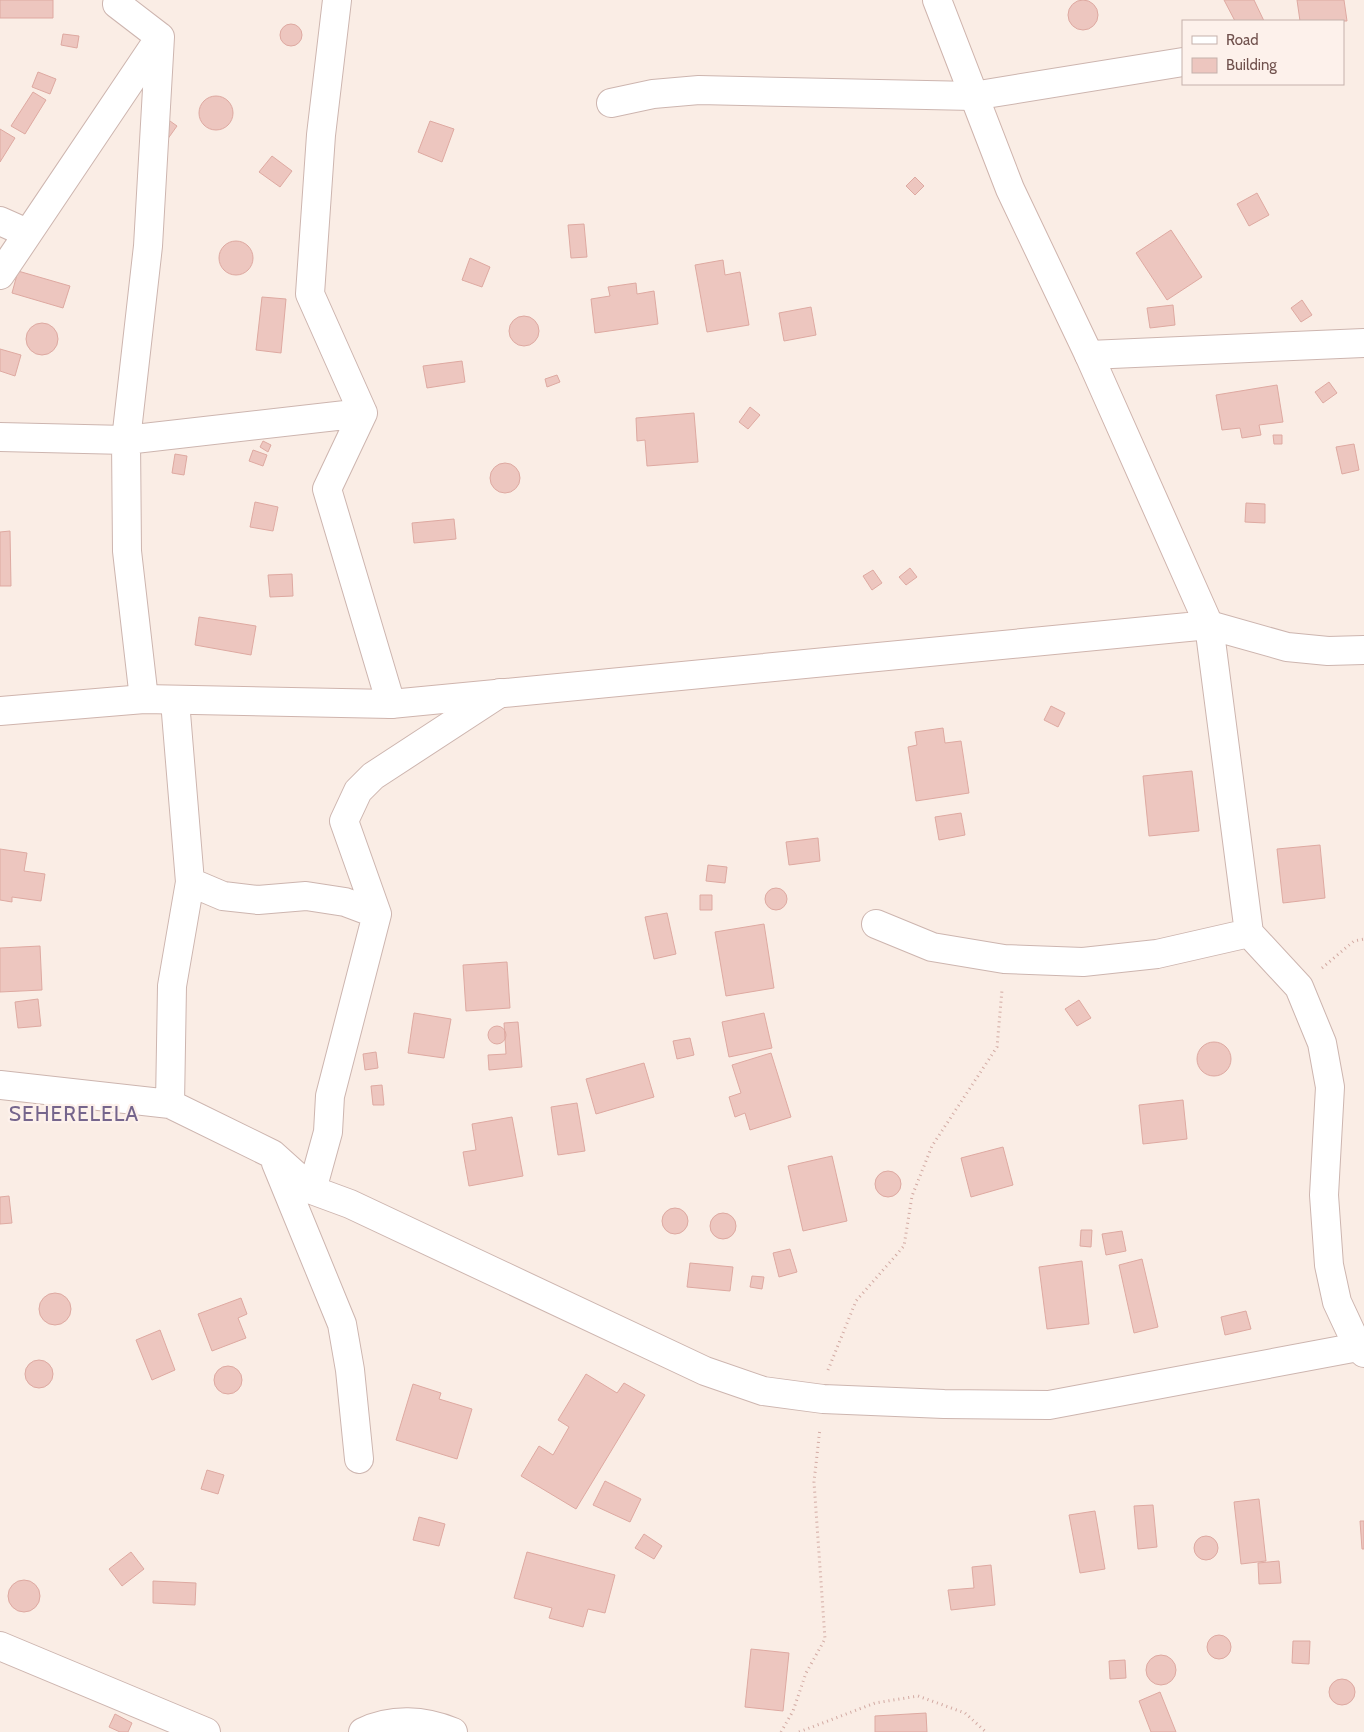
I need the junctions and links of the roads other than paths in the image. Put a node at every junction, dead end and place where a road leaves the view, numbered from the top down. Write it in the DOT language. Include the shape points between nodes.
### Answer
graph roads {
  1 [pos="120,0"];
  2 [pos="337,0"];
  3 [pos="938,0"];
  4 [pos="160,38"];
  5 [pos="1182,62"];
  6 [pos="973,96"];
  7 [pos="611,102"];
  8 [pos="0,221"];
  9 [pos="27,233"];
  10 [pos="0,275"];
  11 [pos="1364,343"];
  12 [pos="1088,355"];
  13 [pos="363,413"];
  14 [pos="0,437"];
  15 [pos="126,440"];
  16 [pos="1209,625"];
  17 [pos="1364,650"];
  18 [pos="500,693"];
  19 [pos="144,699"];
  20 [pos="175,701"];
  21 [pos="391,704"];
  22 [pos="0,711"];
  23 [pos="190,882"];
  24 [pos="377,914"];
  25 [pos="876,924"];
  26 [pos="1249,933"];
  27 [pos="0,1085"];
  28 [pos="170,1104"];
  29 [pos="272,1154"];
  30 [pos="312,1190"];
  31 [pos="1361,1350"];
  32 [pos="360,1459"];
  33 [pos="0,1646"];
  34 [pos="206,1732"];
  35 [pos="363,1732"];
  36 [pos="453,1732"];
  1 -- 4 [label="street" via="117,4"];
  2 -- 13 [label="street" via="321,135 310,294"];
  3 -- 6 [label="street"];
  4 -- 9 [label="street"];
  4 -- 15 [label="street" via="148,246"];
  5 -- 6 [label="street"];
  6 -- 7 [label="street" via="699,90"];
  6 -- 12 [label="street" via="1010,189"];
  8 -- 9 [label="street"];
  9 -- 10 [label="street"];
  11 -- 12 [label="street"];
  12 -- 16 [label="street"];
  13 -- 15 [label="street"];
  13 -- 21 [label="street" via="327,489"];
  14 -- 15 [label="street"];
  15 -- 19 [label="street" via="127,552"];
  16 -- 17 [label="street" via="1287,647"];
  16 -- 18 [label="street"];
  16 -- 26 [label="street"];
  18 -- 21 [label="street"];
  18 -- 24 [label="street" via="373,776 351,802 344,821"];
  19 -- 20 [label="street"];
  19 -- 22 [label="street"];
  20 -- 21 [label="street"];
  20 -- 23 [label="street"];
  23 -- 24 [label="street" via="223,896 258,900 306,896 345,902"];
  23 -- 28 [label="street" via="172,986"];
  24 -- 30 [label="street" via="330,1096 328,1132"];
  25 -- 26 [label="street" via="932,947 1004,959 1083,962 1157,954"];
  26 -- 31 [label="street" via="1299,987 1322,1043 1330,1088 1324,1195 1329,1265 1338,1302"];
  27 -- 28 [label="street"];
  28 -- 29 [label="street"];
  29 -- 30 [label="street"];
  29 -- 32 [label="street" via="342,1324"];
  30 -- 31 [label="street" via="350,1204 705,1372 763,1391 823,1399 1049,1405"];
  33 -- 34 [label="street"];
  35 -- 36 [label="street" via="410,1720"];
}
